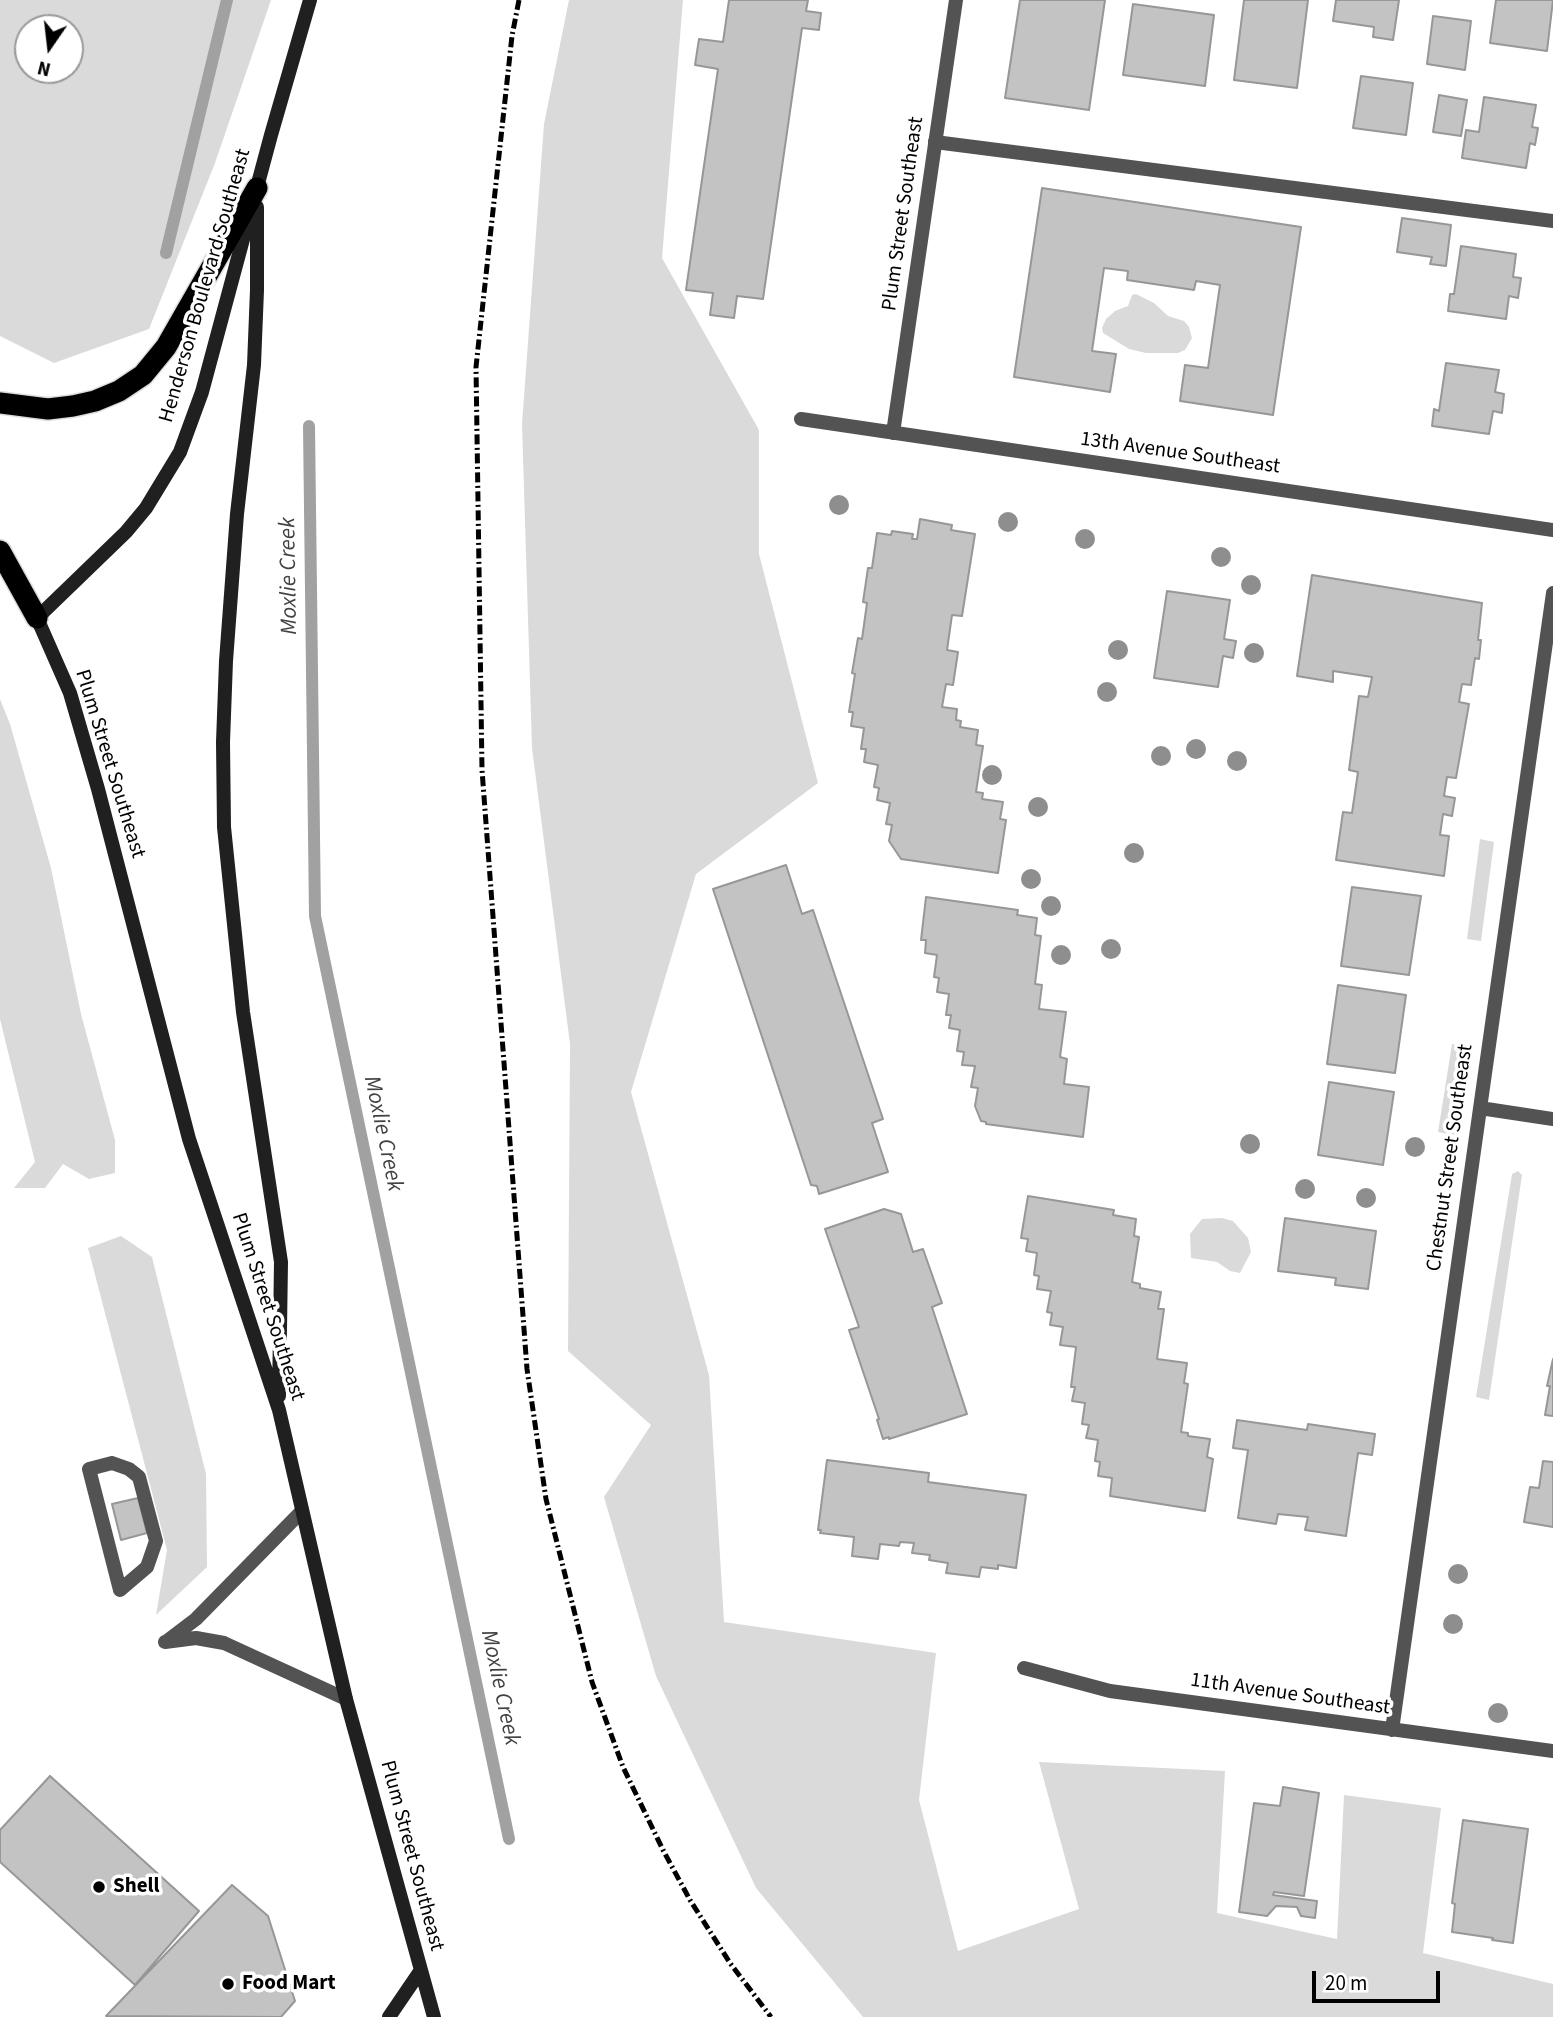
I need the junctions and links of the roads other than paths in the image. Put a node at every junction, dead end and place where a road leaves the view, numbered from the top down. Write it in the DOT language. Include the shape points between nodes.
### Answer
graph roads {
  1 [pos="310,0"];
  2 [pos="956,0"];
  3 [pos="936,142"];
  4 [pos="257,188"];
  5 [pos="1553,221"];
  6 [pos="0,403"];
  7 [pos="801,419"];
  8 [pos="893,433"];
  9 [pos="1553,530"];
  10 [pos="0,551"];
  11 [pos="1553,593"];
  12 [pos="37,618"];
  13 [pos="1480,1108"];
  14 [pos="1553,1119"];
  15 [pos="279,1410"];
  16 [pos="302,1511"];
  17 [pos="120,1590"];
  18 [pos="1024,1668"];
  19 [pos="346,1699"];
  20 [pos="1391,1730"];
  21 [pos="1553,1751"];
  22 [pos="421,1970"];
  23 [pos="389,2017"];
  24 [pos="433,2017"];
  1 -- 4 [label="main road, Henderson Boulevard Southeast"];
  2 -- 3 [label="street, Plum Street Southeast"];
  3 -- 5 [label="street"];
  3 -- 8 [label="street, Plum Street Southeast"];
  4 -- 6 [label="highway" via="166,347 142,375 119,391 73,406 48,409"];
  4 -- 12 [label="main road, Henderson Boulevard Southeast" via="202,393 180,452 126,532"];
  4 -- 15 [label="main road" via="254,365 226,661 224,827 243,1012 281,1262"];
  7 -- 8 [label="street, 13th Avenue Southeast"];
  8 -- 9 [label="street, 13th Avenue Southeast"];
  10 -- 12 [label="highway"];
  11 -- 13 [label="street, Chestnut Street Southeast"];
  12 -- 15 [label="main road, Plum Street Southeast" via="70,693 189,1139"];
  13 -- 14 [label="street"];
  13 -- 20 [label="street, Chestnut Street Southeast"];
  15 -- 16 [label="main road, Plum Street Southeast"];
  16 -- 19 [label="main road, Plum Street Southeast"];
  16 -- 19 [label="street" via="196,1619 165,1642 196,1638 224,1643"];
  17 -- 17 [label="street" via="147,1567 156,1541 139,1477 112,1463 89,1469"];
  18 -- 20 [label="street, 11th Avenue Southeast" via="1110,1691"];
  19 -- 22 [label="main road, Plum Street Southeast"];
  20 -- 21 [label="street, 11th Avenue Southeast"];
  22 -- 23 [label="main road"];
  22 -- 24 [label="main road, Plum Street Southeast"];
}
